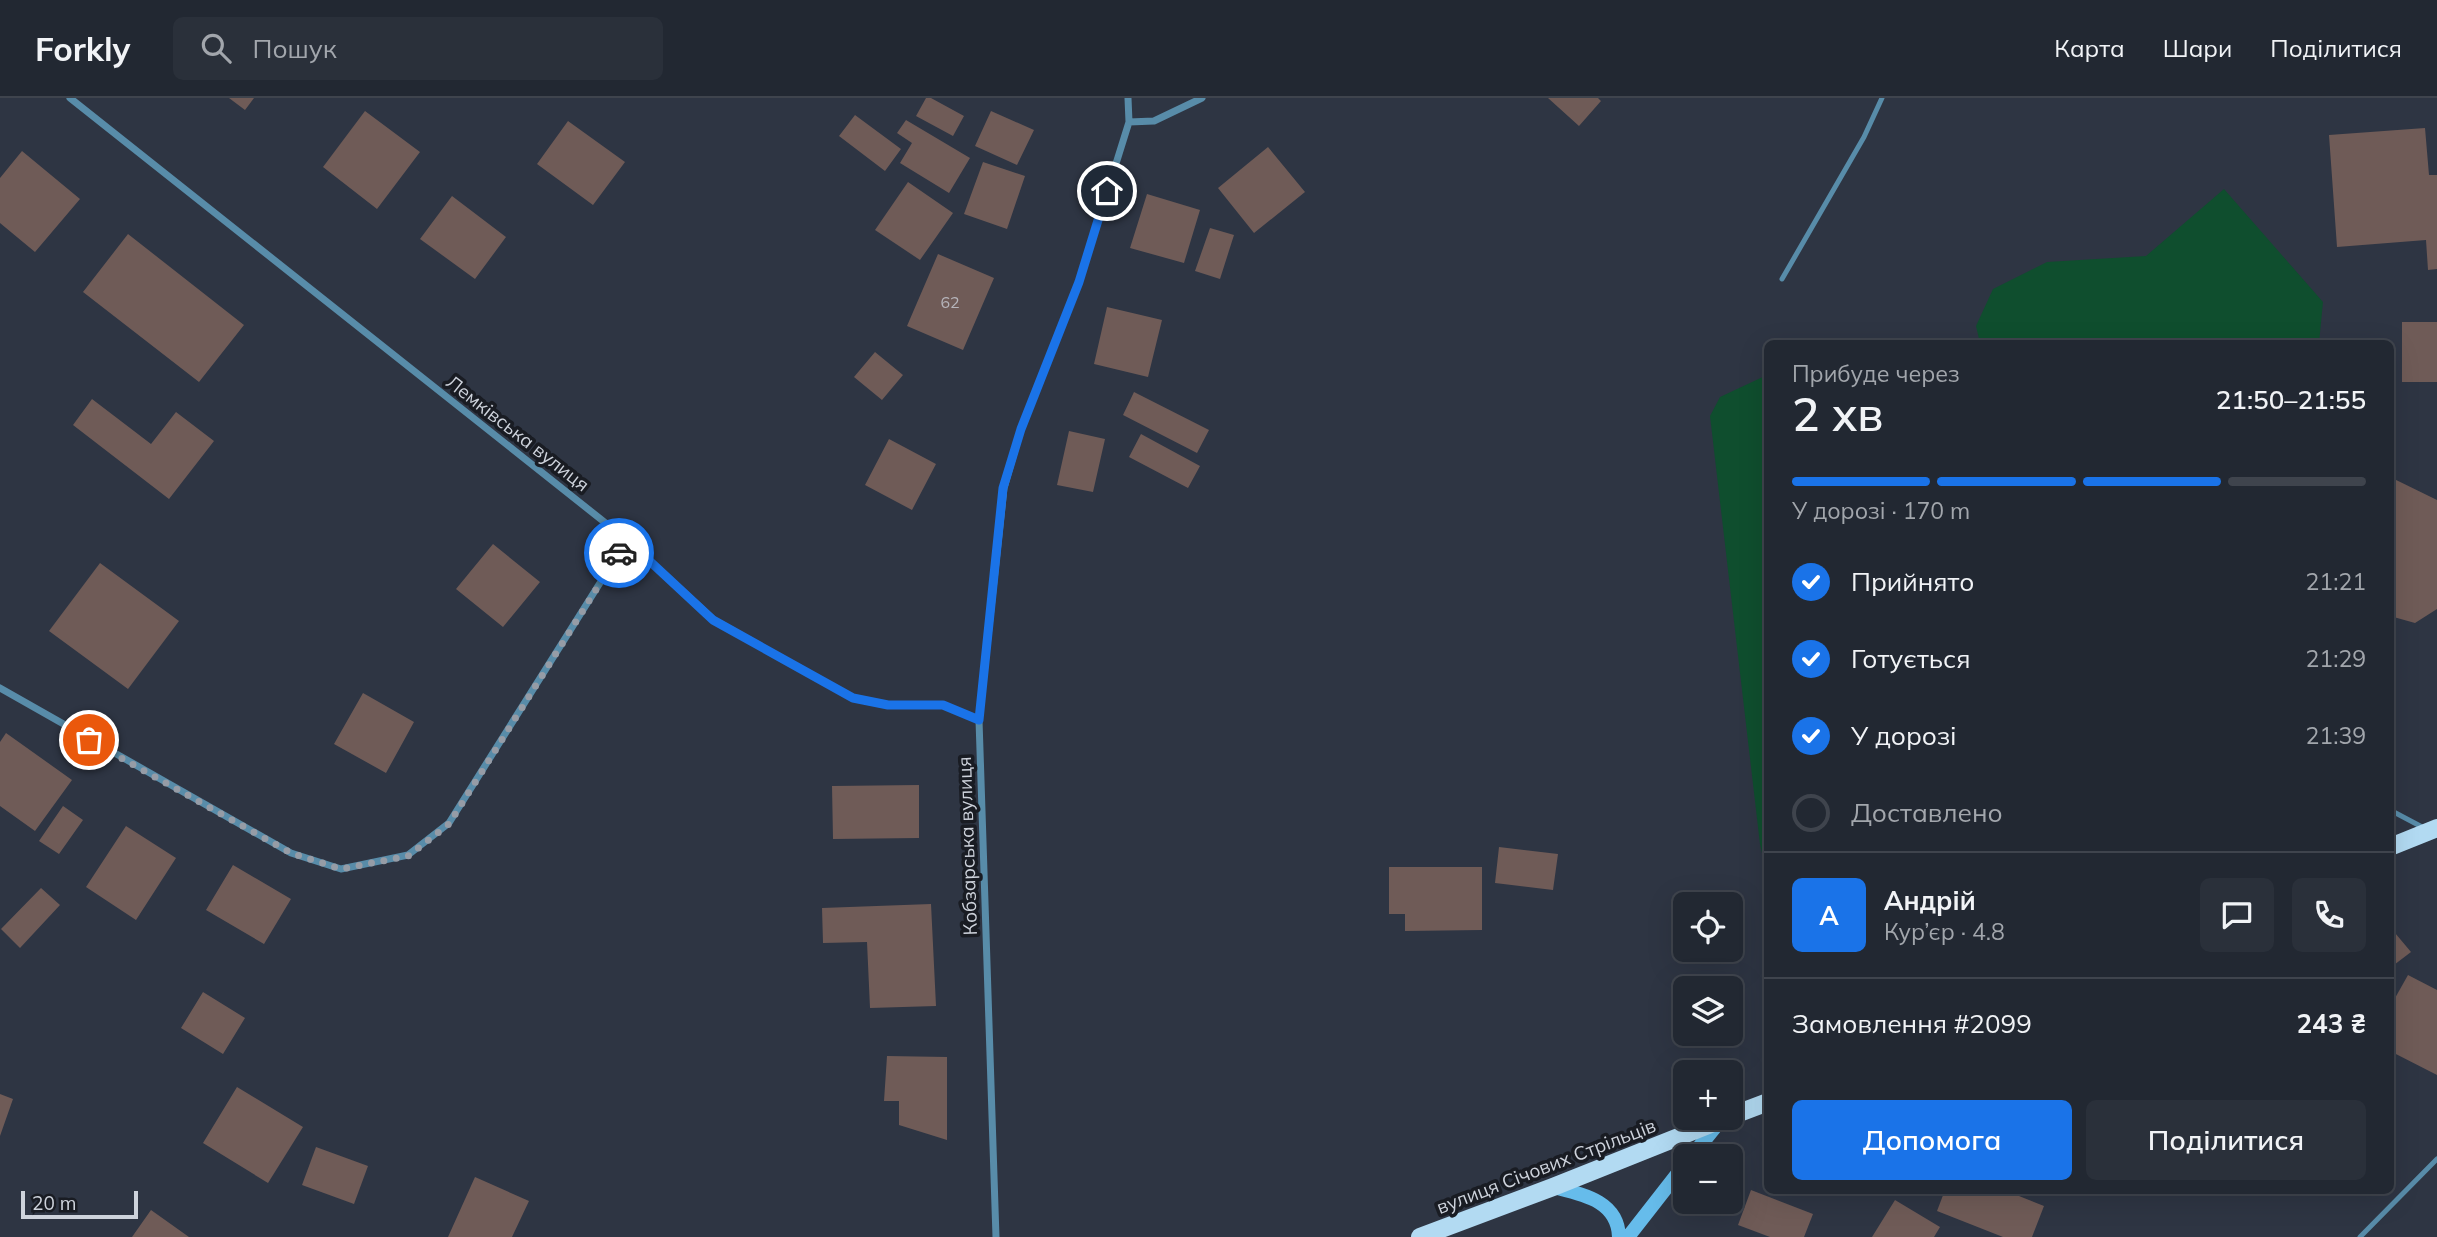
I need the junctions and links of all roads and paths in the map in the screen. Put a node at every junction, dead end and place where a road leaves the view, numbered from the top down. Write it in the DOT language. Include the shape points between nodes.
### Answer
graph roads {
  1 [pos="70,98"];
  2 [pos="1128,98"];
  3 [pos="1202,98"];
  4 [pos="1882,98"];
  5 [pos="1129,122"];
  6 [pos="1782,279"];
  7 [pos="627,540"];
  8 [pos="0,688"];
  9 [pos="979,720"];
  10 [pos="2394,812"];
  11 [pos="2435,833"];
  12 [pos="2394,846"];
  13 [pos="1764,1103"];
  14 [pos="1743,1111"];
  15 [pos="1695,1130"];
  16 [pos="1715,1130"];
  17 [pos="1702,1144"];
  18 [pos="2437,1159"];
  19 [pos="1673,1179"];
  20 [pos="1553,1187"];
  21 [pos="996,1237"];
  22 [pos="1420,1237"];
  23 [pos="1619,1237"];
  24 [pos="1628,1237"];
  25 [pos="2360,1237"];
  1 -- 7 [label="street, Лемківська вулиця"];
  2 -- 5 [label="street, Кобзарська вулиця"];
  3 -- 5 [label="street" via="1154,121"];
  4 -- 6 [label="lane"];
  5 -- 9 [label="street, Кобзарська вулиця" via="1079,282 1021,429 1003,488"];
  7 -- 8 [label="street" via="449,824 408,856 341,869 291,853"];
  7 -- 9 [label="street, Лемківська вулиця" via="713,620 853,698 888,705 943,705"];
  9 -- 21 [label="street, Кобзарська вулиця"];
  10 -- 11 [label="lane"];
  11 -- 12 [label="main road"];
  13 -- 14 [label="main road, вулиця Січових Стрільців"];
  15 -- 20 [label="main road, вулиця Січових Стрільців"];
  16 -- 17 [label="main road"];
  18 -- 25 [label="lane"];
  19 -- 24 [label="main road"];
  20 -- 22 [label="main road, вулиця Січових Стрільців"];
  20 -- 23 [label="main road" via="1602,1204 1613,1215"];
}
